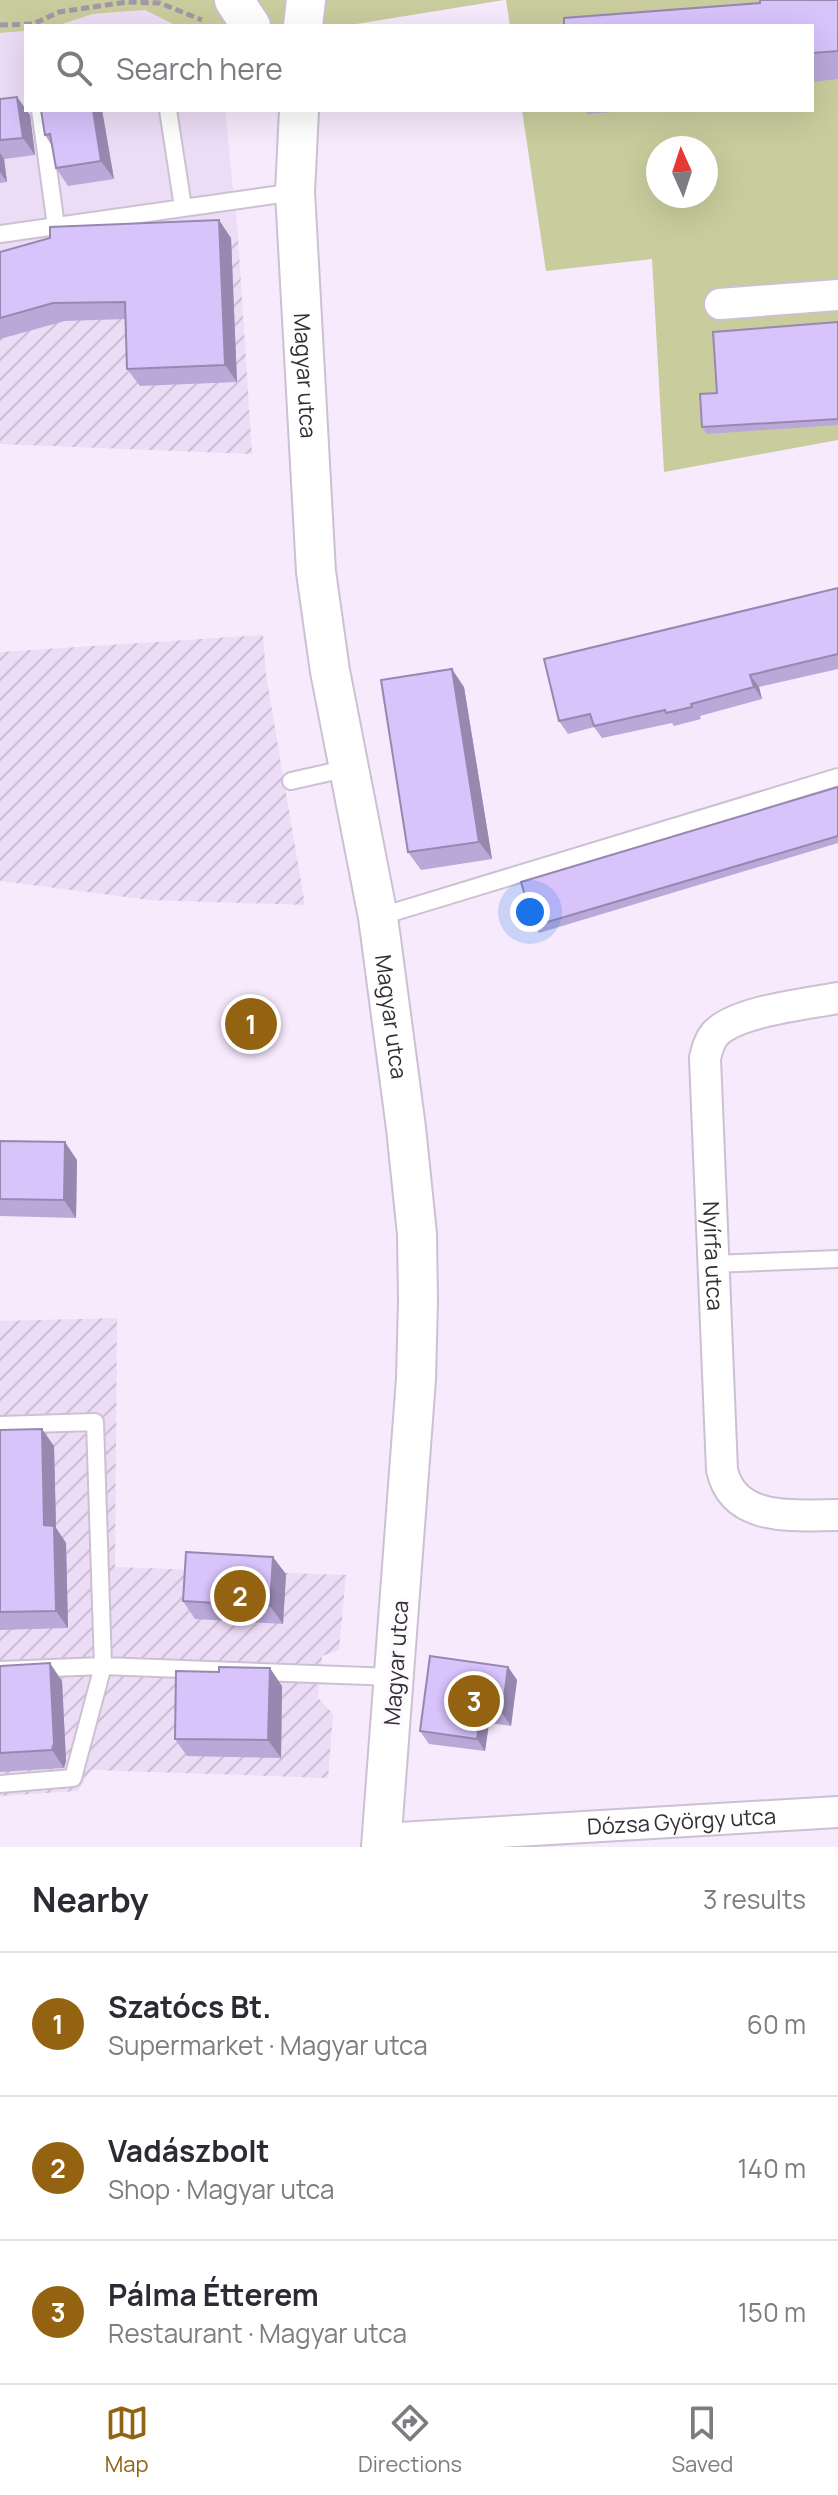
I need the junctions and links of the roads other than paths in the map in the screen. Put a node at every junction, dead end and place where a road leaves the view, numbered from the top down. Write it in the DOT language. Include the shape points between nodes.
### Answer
graph roads {
  1 [pos="306,0"];
  2 [pos="219,10"];
  3 [pos="247,24"];
  4 [pos="303,24"];
  5 [pos="40,112"];
  6 [pos="168,112"];
  7 [pos="279,112"];
  8 [pos="299,112"];
  9 [pos="295,192"];
  10 [pos="183,207"];
  11 [pos="56,226"];
  12 [pos="0,234"];
  13 [pos="838,295"];
  14 [pos="720,304"];
  15 [pos="349,768"];
  16 [pos="838,777"];
  17 [pos="291,781"];
  18 [pos="378,917"];
  19 [pos="838,998"];
  20 [pos="838,1259"];
  21 [pos="712,1264"];
  22 [pos="0,1425"];
  23 [pos="838,1515"];
  24 [pos="103,1666"];
  25 [pos="0,1670"];
  26 [pos="395,1677"];
  27 [pos="0,1784"];
  28 [pos="838,1812"];
  29 [pos="382,1843"];
  1 -- 4 [label="street"];
  2 -- 3 [label="street"];
  5 -- 11 [label="lane"];
  6 -- 10 [label="lane"];
  7 -- 9 [label="street, Magyar utca"];
  8 -- 9 [label="street, Magyar utca"];
  9 -- 10 [label="lane"];
  9 -- 15 [label="street, Magyar utca" via="316,572"];
  10 -- 11 [label="lane"];
  11 -- 12 [label="lane"];
  13 -- 14 [label="street"];
  15 -- 17 [label="lane"];
  15 -- 18 [label="street, Magyar utca"];
  16 -- 18 [label="lane"];
  18 -- 26 [label="street, Magyar utca" via="417,1234 416,1379"];
  19 -- 21 [label="street, Nyírfa utca" via="745,1018 715,1034 709,1044 705,1058"];
  20 -- 21 [label="lane"];
  21 -- 23 [label="street, Nyírfa utca" via="725,1483 742,1503 761,1511"];
  22 -- 24 [label="lane" via="95,1422"];
  24 -- 25 [label="lane"];
  24 -- 26 [label="lane"];
  24 -- 27 [label="lane" via="73,1778"];
  26 -- 29 [label="street, Magyar utca"];
  28 -- 29 [label="street, Dózsa György utca"];
}
